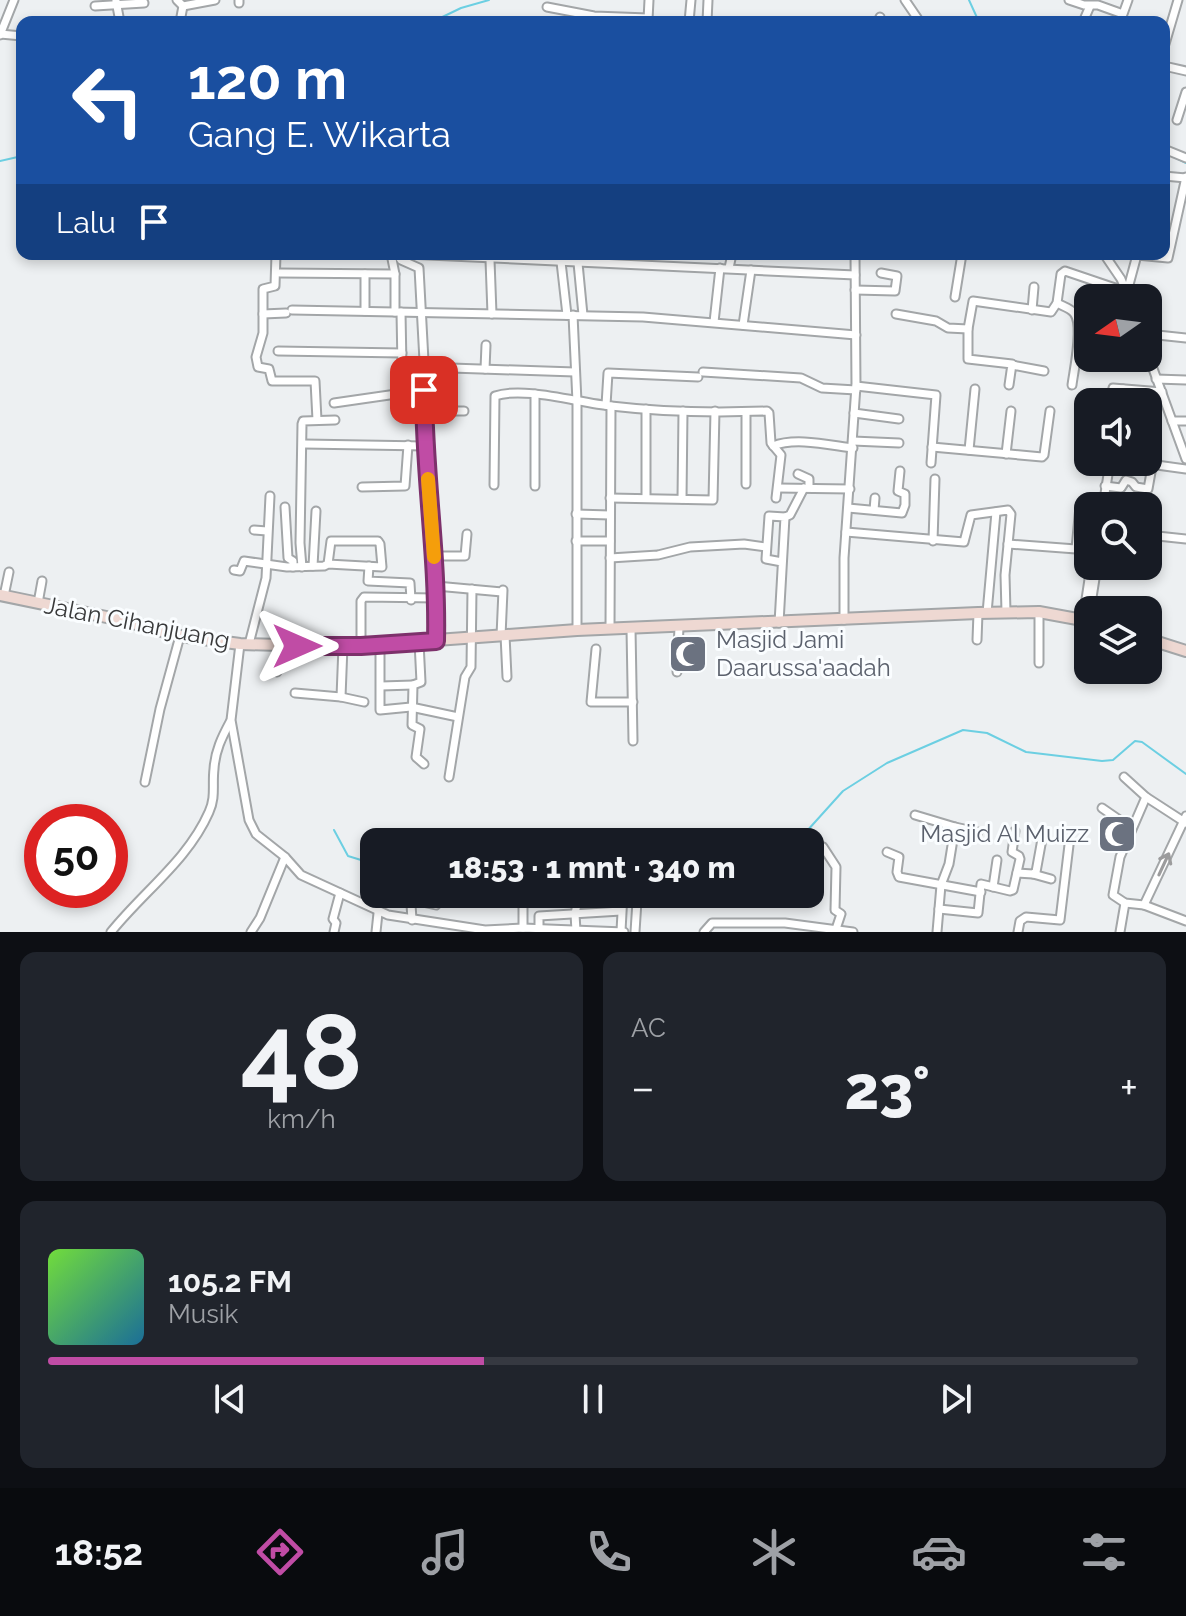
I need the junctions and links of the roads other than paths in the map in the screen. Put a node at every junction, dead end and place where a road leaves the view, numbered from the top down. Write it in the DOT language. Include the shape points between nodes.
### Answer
graph roads {
  1 [pos="14,0"];
  2 [pos="215,0"];
  3 [pos="1069,0"];
  4 [pos="1128,0"];
  5 [pos="1178,0"];
  6 [pos="116,2"];
  7 [pos="144,3"];
  8 [pos="180,3"];
  9 [pos="95,6"];
  10 [pos="1090,6"];
  11 [pos="547,7"];
  12 [pos="594,16"];
  13 [pos="1086,16"];
  14 [pos="1123,16"];
  15 [pos="1170,27"];
  16 [pos="0,35"];
  17 [pos="1186,92"];
  18 [pos="1177,120"];
  19 [pos="1186,178"];
  20 [pos="1170,249"];
  21 [pos="276,260"];
  22 [pos="392,260"];
  23 [pos="401,260"];
  24 [pos="490,260"];
  25 [pos="543,260"];
  26 [pos="729,260"];
  27 [pos="855,260"];
  28 [pos="961,260"];
  29 [pos="1108,260"];
  30 [pos="1136,260"];
  31 [pos="561,262"];
  32 [pos="578,263"];
  33 [pos="725,268"];
  34 [pos="751,270"];
  35 [pos="280,273"];
  36 [pos="881,273"];
  37 [pos="365,274"];
  38 [pos="395,274"];
  39 [pos="855,275"];
  40 [pos="1096,284"];
  41 [pos="1122,284"];
  42 [pos="1130,284"];
  43 [pos="1034,287"];
  44 [pos="855,290"];
  45 [pos="955,297"];
  46 [pos="1057,303"];
  47 [pos="1032,310"];
  48 [pos="365,311"];
  49 [pos="400,312"];
  50 [pos="421,312"];
  51 [pos="263,314"];
  52 [pos="492,314"];
  53 [pos="896,314"];
  54 [pos="570,315"];
  55 [pos="583,315"];
  56 [pos="714,322"];
  57 [pos="743,325"];
  58 [pos="968,329"];
  59 [pos="856,335"];
  60 [pos="1162,335"];
  61 [pos="1186,338"];
  62 [pos="486,345"];
  63 [pos="278,351"];
  64 [pos="402,353"];
  65 [pos="1012,365"];
  66 [pos="402,367"];
  67 [pos="485,369"];
  68 [pos="1044,371"];
  69 [pos="575,372"];
  70 [pos="1154,372"];
  71 [pos="447,377"];
  72 [pos="1156,379"];
  73 [pos="1186,380"];
  74 [pos="1009,385"];
  75 [pos="1072,385"];
  76 [pos="856,388"];
  77 [pos="1160,388"];
  78 [pos="975,389"];
  79 [pos="424,390"];
  80 [pos="1162,392"];
  81 [pos="535,394"];
  82 [pos="577,402"];
  83 [pos="334,403"];
  84 [pos="608,406"];
  85 [pos="646,409"];
  86 [pos="424,411"];
  87 [pos="464,411"];
  88 [pos="683,411"];
  89 [pos="715,411"];
  90 [pos="1011,411"];
  91 [pos="1050,411"];
  92 [pos="746,412"];
  93 [pos="854,413"];
  94 [pos="899,419"];
  95 [pos="317,420"];
  96 [pos="335,420"];
  97 [pos="1172,421"];
  98 [pos="1186,421"];
  99 [pos="899,443"];
  100 [pos="304,444"];
  101 [pos="853,444"];
  102 [pos="408,445"];
  103 [pos="425,446"];
  104 [pos="773,446"];
  105 [pos="932,447"];
  106 [pos="969,450"];
  107 [pos="1006,454"];
  108 [pos="1186,459"];
  109 [pos="931,463"];
  110 [pos="1162,466"];
  111 [pos="1186,469"];
  112 [pos="900,471"];
  113 [pos="798,474"];
  114 [pos="1107,476"];
  115 [pos="1150,476"];
  116 [pos="935,479"];
  117 [pos="746,484"];
  118 [pos="494,485"];
  119 [pos="535,486"];
  120 [pos="1105,486"];
  121 [pos="362,487"];
  122 [pos="778,488"];
  123 [pos="807,488"];
  124 [pos="850,489"];
  125 [pos="1104,492"];
  126 [pos="270,496"];
  127 [pos="610,498"];
  128 [pos="646,498"];
  129 [pos="776,498"];
  130 [pos="875,498"];
  131 [pos="682,499"];
  132 [pos="285,507"];
  133 [pos="848,508"];
  134 [pos="874,510"];
  135 [pos="316,511"];
  136 [pos="996,512"];
  137 [pos="576,514"];
  138 [pos="610,515"];
  139 [pos="785,517"];
  140 [pos="254,530"];
  141 [pos="267,531"];
  142 [pos="846,532"];
  143 [pos="467,534"];
  144 [pos="1162,536"];
  145 [pos="1186,539"];
  146 [pos="576,541"];
  147 [pos="610,541"];
  148 [pos="933,541"];
  149 [pos="1008,544"];
  150 [pos="766,547"];
  151 [pos="1074,549"];
  152 [pos="434,556"];
  153 [pos="610,558"];
  154 [pos="782,562"];
  155 [pos="267,564"];
  156 [pos="328,564"];
  157 [pos="313,566"];
  158 [pos="369,566"];
  159 [pos="298,567"];
  160 [pos="234,570"];
  161 [pos="9,572"];
  162 [pos="42,581"];
  163 [pos="436,586"];
  164 [pos="472,589"];
  165 [pos="2,596"];
  166 [pos="437,598"];
  167 [pos="411,600"];
  168 [pos="38,603"];
  169 [pos="1006,612"];
  170 [pos="1039,612"];
  171 [pos="982,613"];
  172 [pos="1074,616"];
  173 [pos="844,620"];
  174 [pos="779,623"];
  175 [pos="679,627"];
  176 [pos="610,629"];
  177 [pos="631,629"];
  178 [pos="577,630"];
  179 [pos="180,636"];
  180 [pos="503,636"];
  181 [pos="473,637"];
  182 [pos="977,640"];
  183 [pos="436,641"];
  184 [pos="419,642"];
  185 [pos="1162,643"];
  186 [pos="245,644"];
  187 [pos="380,644"];
  188 [pos="278,645"];
  189 [pos="343,646"];
  190 [pos="361,646"];
  191 [pos="596,649"];
  192 [pos="1186,651"];
  193 [pos="1039,663"];
  194 [pos="277,672"];
  195 [pos="677,672"];
  196 [pos="507,677"];
  197 [pos="413,685"];
  198 [pos="381,686"];
  199 [pos="295,693"];
  200 [pos="341,697"];
  201 [pos="364,702"];
  202 [pos="633,702"];
  203 [pos="411,707"];
  204 [pos="458,717"];
  205 [pos="231,720"];
  206 [pos="633,741"];
  207 [pos="424,764"];
  208 [pos="449,777"];
  209 [pos="1124,777"];
  210 [pos="145,782"];
  211 [pos="1146,797"];
  212 [pos="1102,808"];
  213 [pos="915,815"];
  214 [pos="1185,821"];
  215 [pos="955,827"];
  216 [pos="1131,828"];
  217 [pos="1015,831"];
  218 [pos="978,832"];
  219 [pos="1042,839"];
  220 [pos="1069,845"];
  221 [pos="824,849"];
  222 [pos="887,852"];
  223 [pos="285,857"];
  224 [pos="997,860"];
  225 [pos="1017,873"];
  226 [pos="1033,874"];
  227 [pos="1051,879"];
  228 [pos="941,885"];
  229 [pos="993,887"];
  230 [pos="981,892"];
  231 [pos="340,893"];
  232 [pos="1125,903"];
  233 [pos="1144,905"];
  234 [pos="411,908"];
  235 [pos="525,908"];
  236 [pos="576,908"];
  237 [pos="621,908"];
  238 [pos="637,908"];
  239 [pos="939,909"];
  240 [pos="621,911"];
  241 [pos="378,913"];
  242 [pos="575,914"];
  243 [pos="1185,918"];
  244 [pos="412,920"];
  245 [pos="785,923"];
  246 [pos="530,929"];
  247 [pos="810,929"];
  248 [pos="836,929"];
  249 [pos="576,931"];
  250 [pos="596,931"];
  251 [pos="622,931"];
  252 [pos="111,932"];
  253 [pos="251,932"];
  254 [pos="334,932"];
  255 [pos="376,932"];
  256 [pos="635,932"];
  257 [pos="704,932"];
  258 [pos="783,932"];
  259 [pos="853,932"];
  260 [pos="937,932"];
  261 [pos="1018,932"];
  262 [pos="1120,932"];
  1 -- 16 [label="street"];
  2 -- 8 [label="street"];
  3 -- 10 [label="street"];
  4 -- 14 [label="street"];
  5 -- 15 [label="street"];
  6 -- 7 [label="street"];
  6 -- 9 [label="street"];
  10 -- 13 [label="street"];
  10 -- 14 [label="street"];
  11 -- 12 [label="street"];
  17 -- 18 [label="street"];
  19 -- 20 [label="street"];
  21 -- 51 [label="street" via="275,286 263,289"];
  22 -- 38 [label="street"];
  23 -- 50 [label="street" via="419,268"];
  24 -- 52 [label="street"];
  25 -- 31 [label="street"];
  26 -- 33 [label="street"];
  27 -- 39 [label="street"];
  28 -- 45 [label="street"];
  29 -- 41 [label="street"];
  30 -- 42 [label="street"];
  31 -- 32 [label="street"];
  31 -- 54 [label="street"];
  32 -- 33 [label="street"];
  32 -- 55 [label="street"];
  33 -- 34 [label="street"];
  33 -- 56 [label="street"];
  34 -- 39 [label="street"];
  34 -- 57 [label="street"];
  35 -- 37 [label="street"];
  36 -- 44 [label="street" via="897,276 895,291"];
  37 -- 38 [label="street"];
  37 -- 48 [label="street"];
  38 -- 49 [label="street"];
  39 -- 44 [label="street"];
  40 -- 46 [label="street" via="1062,272"];
  43 -- 47 [label="street"];
  44 -- 59 [label="street"];
  46 -- 47 [label="street" via="1051,312"];
  46 -- 75 [label="street" via="1077,317"];
  47 -- 58 [label="street" via="973,301"];
  48 -- 49 [label="street"];
  48 -- 51 [label="street"];
  49 -- 50 [label="street"];
  49 -- 64 [label="street"];
  50 -- 52 [label="street"];
  50 -- 79 [label="street"];
  51 -- 95 [label="street" via="258,367 269,369 272,381 315,381"];
  52 -- 54 [label="street"];
  53 -- 58 [label="street"];
  54 -- 55 [label="street"];
  54 -- 69 [label="street"];
  55 -- 56 [label="street"];
  56 -- 57 [label="street"];
  57 -- 59 [label="street"];
  58 -- 65 [label="street" via="970,361"];
  59 -- 76 [label="street"];
  60 -- 61 [label="street"];
  62 -- 67 [label="street"];
  63 -- 64 [label="street"];
  64 -- 66 [label="street"];
  65 -- 68 [label="street"];
  65 -- 74 [label="street"];
  67 -- 69 [label="street"];
  67 -- 71 [label="street" via="451,368"];
  69 -- 82 [label="street"];
  70 -- 72 [label="street"];
  72 -- 73 [label="street"];
  72 -- 77 [label="street"];
  76 -- 84 [label="street" via="822,388 801,378 608,373"];
  76 -- 93 [label="street"];
  76 -- 105 [label="street" via="935,394"];
  78 -- 106 [label="street"];
  79 -- 83 [label="street"];
  79 -- 86 [label="street"];
  80 -- 97 [label="street"];
  81 -- 82 [label="street"];
  81 -- 118 [label="street" via="495,396"];
  81 -- 119 [label="street"];
  82 -- 84 [label="street"];
  82 -- 137 [label="street"];
  84 -- 85 [label="street"];
  84 -- 127 [label="street"];
  85 -- 88 [label="street"];
  85 -- 128 [label="street"];
  86 -- 87 [label="street"];
  86 -- 103 [label="street"];
  88 -- 89 [label="street"];
  88 -- 131 [label="street"];
  89 -- 92 [label="street"];
  89 -- 131 [label="street" via="714,499"];
  90 -- 107 [label="street"];
  91 -- 107 [label="street" via="1044,455"];
  92 -- 104 [label="street" via="769,413"];
  92 -- 117 [label="street"];
  93 -- 94 [label="street"];
  93 -- 101 [label="street"];
  95 -- 96 [label="street"];
  95 -- 159 [label="street" via="302,425"];
  97 -- 98 [label="street"];
  97 -- 108 [label="street"];
  99 -- 101 [label="street"];
  100 -- 102 [label="street"];
  101 -- 104 [label="street"];
  101 -- 124 [label="street"];
  102 -- 103 [label="street"];
  102 -- 121 [label="street" via="405,486"];
  103 -- 152 [label="street"];
  104 -- 122 [label="street" via="781,455"];
  105 -- 106 [label="street"];
  105 -- 109 [label="street"];
  106 -- 107 [label="street"];
  110 -- 111 [label="street"];
  112 -- 134 [label="street" via="898,491 905,494 904,509 897,514"];
  113 -- 123 [label="street" via="809,479"];
  114 -- 120 [label="street"];
  115 -- 120 [label="street" via="1147,489 1126,480 1121,488"];
  116 -- 148 [label="street"];
  120 -- 125 [label="street"];
  122 -- 123 [label="street"];
  122 -- 129 [label="street"];
  123 -- 124 [label="street"];
  123 -- 139 [label="street"];
  124 -- 133 [label="street"];
  126 -- 141 [label="street"];
  127 -- 128 [label="street"];
  127 -- 138 [label="street"];
  128 -- 131 [label="street"];
  130 -- 134 [label="street"];
  132 -- 159 [label="street" via="288,558"];
  133 -- 134 [label="street"];
  133 -- 142 [label="street"];
  135 -- 157 [label="street"];
  136 -- 148 [label="street" via="970,515 964,542"];
  136 -- 149 [label="street" via="1011,514"];
  136 -- 171 [label="street" via="990,601"];
  137 -- 138 [label="street"];
  137 -- 146 [label="street"];
  138 -- 147 [label="street"];
  139 -- 150 [label="street" via="768,517"];
  139 -- 154 [label="street"];
  140 -- 141 [label="street"];
  141 -- 155 [label="street"];
  142 -- 148 [label="street"];
  142 -- 173 [label="street"];
  143 -- 152 [label="street" via="465,556"];
  144 -- 145 [label="street"];
  146 -- 147 [label="street"];
  146 -- 178 [label="street"];
  147 -- 153 [label="street"];
  149 -- 151 [label="street"];
  149 -- 169 [label="street"];
  150 -- 153 [label="street" via="690,547"];
  150 -- 154 [label="street" via="767,560"];
  152 -- 163 [label="street"];
  153 -- 176 [label="street"];
  154 -- 174 [label="street"];
  155 -- 159 [label="street"];
  155 -- 160 [label="street" via="244,561 240,571"];
  155 -- 186 [label="street"];
  156 -- 157 [label="street"];
  156 -- 158 [label="street"];
  156 -- 158 [label="street" via="331,541 378,541 382,567"];
  157 -- 159 [label="street"];
  158 -- 167 [label="street" via="368,581 410,583"];
  161 -- 165 [label="street"];
  162 -- 168 [label="street"];
  163 -- 164 [label="street"];
  163 -- 166 [label="street"];
  164 -- 180 [label="street" via="503,591"];
  164 -- 181 [label="street"];
  165 -- 168 [label="main road, Jalan Cihanjuang"];
  166 -- 167 [label="street"];
  166 -- 183 [label="street"];
  167 -- 190 [label="street" via="364,597"];
  168 -- 179 [label="main road, Jalan Cihanjuang"];
  169 -- 170 [label="main road, Jalan Cihanjuang"];
  169 -- 171 [label="main road, Jalan Cihanjuang"];
  170 -- 172 [label="main road, Jalan Cihanjuang"];
  170 -- 193 [label="street"];
  171 -- 173 [label="main road, Jalan Cihanjuang"];
  171 -- 182 [label="street"];
  173 -- 174 [label="main road, Jalan Cihanjuang"];
  174 -- 175 [label="main road, Jalan Cihanjuang"];
  175 -- 177 [label="main road, Jalan Cihanjuang"];
  175 -- 195 [label="street"];
  176 -- 177 [label="main road, Jalan Cihanjuang"];
  176 -- 178 [label="main road, Jalan Cihanjuang"];
  177 -- 202 [label="street"];
  178 -- 180 [label="main road, Jalan Cihanjuang"];
  179 -- 186 [label="main road, Jalan Cihanjuang"];
  179 -- 210 [label="street"];
  180 -- 181 [label="main road, Jalan Cihanjuang"];
  180 -- 196 [label="street"];
  181 -- 183 [label="main road, Jalan Cihanjuang"];
  181 -- 204 [label="street"];
  183 -- 184 [label="main road, Jalan Cihanjuang"];
  184 -- 187 [label="main road, Jalan Cihanjuang"];
  184 -- 197 [label="street" via="421,682"];
  185 -- 192 [label="main road"];
  186 -- 188 [label="main road, Jalan Cihanjuang"];
  186 -- 205 [label="street"];
  187 -- 190 [label="main road, Jalan Cihanjuang"];
  187 -- 198 [label="street"];
  188 -- 189 [label="main road, Jalan Cihanjuang"];
  188 -- 194 [label="street"];
  189 -- 190 [label="main road, Jalan Cihanjuang"];
  189 -- 200 [label="street"];
  191 -- 202 [label="street" via="591,702"];
  197 -- 198 [label="street"];
  197 -- 203 [label="street"];
  198 -- 203 [label="street" via="380,710"];
  199 -- 200 [label="street"];
  200 -- 201 [label="street"];
  202 -- 206 [label="street"];
  203 -- 204 [label="street"];
  203 -- 207 [label="street" via="412,725 420,729 416,757"];
  204 -- 208 [label="street"];
  205 -- 223 [label="street" via="249,820 256,834"];
  205 -- 252 [label="street" via="216,755 215,797 203,825 186,853"];
  209 -- 211 [label="street"];
  211 -- 214 [label="street"];
  211 -- 216 [label="street"];
  212 -- 216 [label="street"];
  213 -- 215 [label="street"];
  233 -- 214 [label="street, one-way"];
  215 -- 218 [label="street"];
  215 -- 228 [label="street"];
  216 -- 232 [label="street" via="1112,891"];
  217 -- 225 [label="street"];
  219 -- 226 [label="street"];
  220 -- 261 [label="street" via="1060,920 1026,917"];
  221 -- 248 [label="street" via="836,867 835,910 841,914"];
  222 -- 228 [label="street" via="899,857 899,877"];
  223 -- 231 [label="street" via="301,875"];
  223 -- 253 [label="street"];
  224 -- 229 [label="street"];
  225 -- 226 [label="street"];
  225 -- 229 [label="street" via="1012,891"];
  226 -- 227 [label="street"];
  228 -- 230 [label="street"];
  228 -- 239 [label="street"];
  229 -- 230 [label="street" via="981,884"];
  230 -- 239 [label="street" via="978,913"];
  231 -- 241 [label="street"];
  231 -- 254 [label="street"];
  232 -- 233 [label="street"];
  232 -- 262 [label="street"];
  233 -- 243 [label="street"];
  234 -- 244 [label="street"];
  235 -- 246 [label="street"];
  236 -- 242 [label="street"];
  237 -- 240 [label="street"];
  238 -- 256 [label="street"];
  239 -- 260 [label="street"];
  240 -- 242 [label="street"];
  240 -- 251 [label="street"];
  241 -- 244 [label="street"];
  241 -- 255 [label="street"];
  242 -- 246 [label="street" via="539,916"];
  242 -- 249 [label="street"];
  244 -- 246 [label="street" via="485,930"];
  245 -- 247 [label="street"];
  245 -- 257 [label="street" via="712,923"];
  245 -- 258 [label="street"];
  246 -- 249 [label="street"];
  247 -- 248 [label="street"];
  248 -- 259 [label="street"];
  249 -- 250 [label="street"];
  250 -- 251 [label="street"];
}
